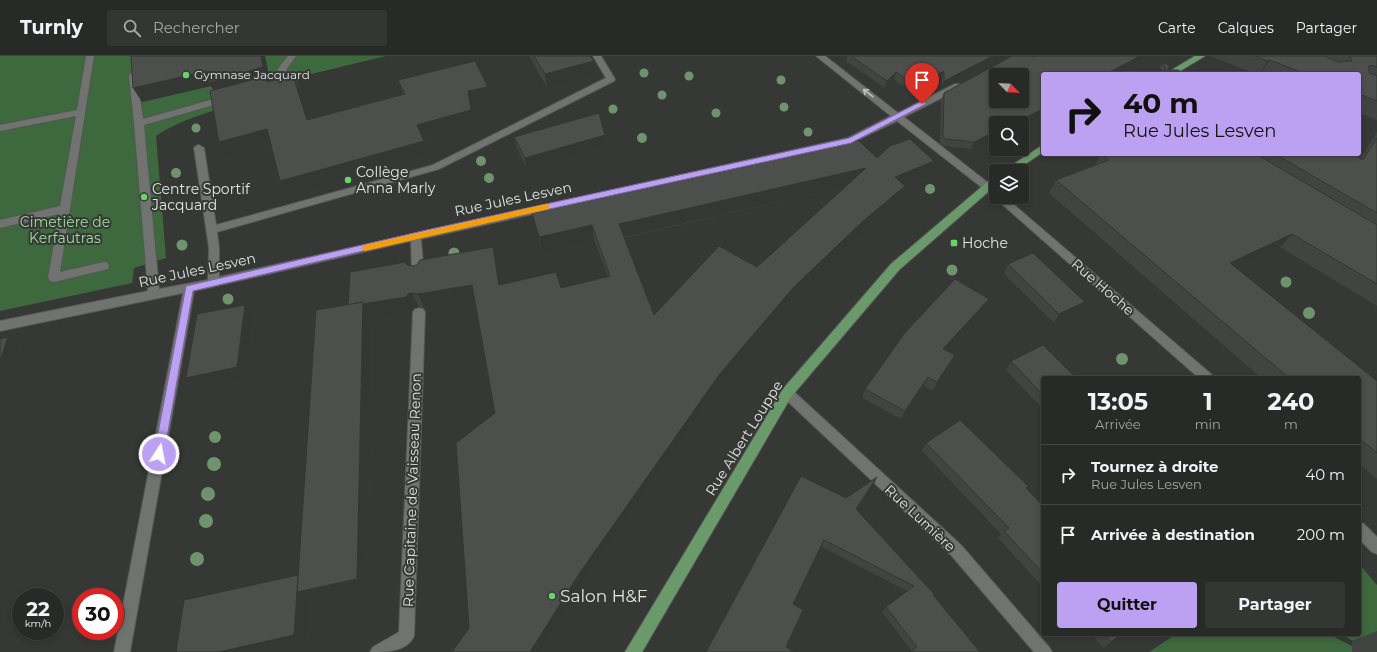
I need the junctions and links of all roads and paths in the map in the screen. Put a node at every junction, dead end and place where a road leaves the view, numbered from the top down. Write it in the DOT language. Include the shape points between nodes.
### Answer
graph roads {
  1 [pos="90,56"];
  2 [pos="292,56"];
  3 [pos="597,56"];
  4 [pos="820,56"];
  5 [pos="1201,56"];
  6 [pos="132,68"];
  7 [pos="1173,72"];
  8 [pos="968,81"];
  9 [pos="253,91"];
  10 [pos="239,95"];
  11 [pos="81,112"];
  12 [pos="899,117"];
  13 [pos="139,122"];
  14 [pos="0,128"];
  15 [pos="199,148"];
  16 [pos="1041,149"];
  17 [pos="1019,164"];
  18 [pos="989,184"];
  19 [pos="989,190"];
  20 [pos="1007,204"];
  21 [pos="65,209"];
  22 [pos="0,224"];
  23 [pos="212,230"];
  24 [pos="416,236"];
  25 [pos="104,266"];
  26 [pos="418,275"];
  27 [pos="213,283"];
  28 [pos="189,288"];
  29 [pos="154,294"];
  30 [pos="419,312"];
  31 [pos="0,326"];
  32 [pos="1205,376"];
  33 [pos="787,393"];
  34 [pos="1361,531"];
  35 [pos="1377,547"];
  36 [pos="122,652"];
  37 [pos="378,652"];
  38 [pos="633,652"];
  39 [pos="1044,652"];
  1 -- 11 [label="street"];
  2 -- 9 [label="street" via="275,84"];
  3 -- 23 [label="street" via="611,79 436,167"];
  12 -- 4 [label="street, one-way"];
  5 -- 7 [label="main road"];
  6 -- 13 [label="street"];
  8 -- 12 [label="street, Rue Jules Lesven"];
  10 -- 13 [label="street"];
  11 -- 14 [label="street"];
  11 -- 21 [label="street"];
  12 -- 18 [label="street"];
  12 -- 24 [label="street, Rue Jules Lesven" via="851,140"];
  13 -- 29 [label="street"];
  15 -- 23 [label="street"];
  16 -- 17 [label="main road"];
  19 -- 33 [label="main road, Rue Albert Louppe" via="895,268"];
  20 -- 32 [label="street, Rue Hoche"];
  21 -- 22 [label="street"];
  21 -- 25 [label="street" via="54,278"];
  23 -- 27 [label="street"];
  24 -- 26 [label="street"];
  24 -- 27 [label="street, Rue Jules Lesven"];
  27 -- 28 [label="street, Rue Jules Lesven"];
  28 -- 29 [label="street, Rue Jules Lesven"];
  28 -- 36 [label="street"];
  29 -- 31 [label="street, Rue Jules Lesven"];
  30 -- 37 [label="street, Rue Capitaine de Vaisseau Renon" via="406,636"];
  33 -- 38 [label="main road, Rue Albert Louppe"];
  33 -- 39 [label="street, Rue Lumière" via="956,550"];
  34 -- 35 [label="street"];
}
